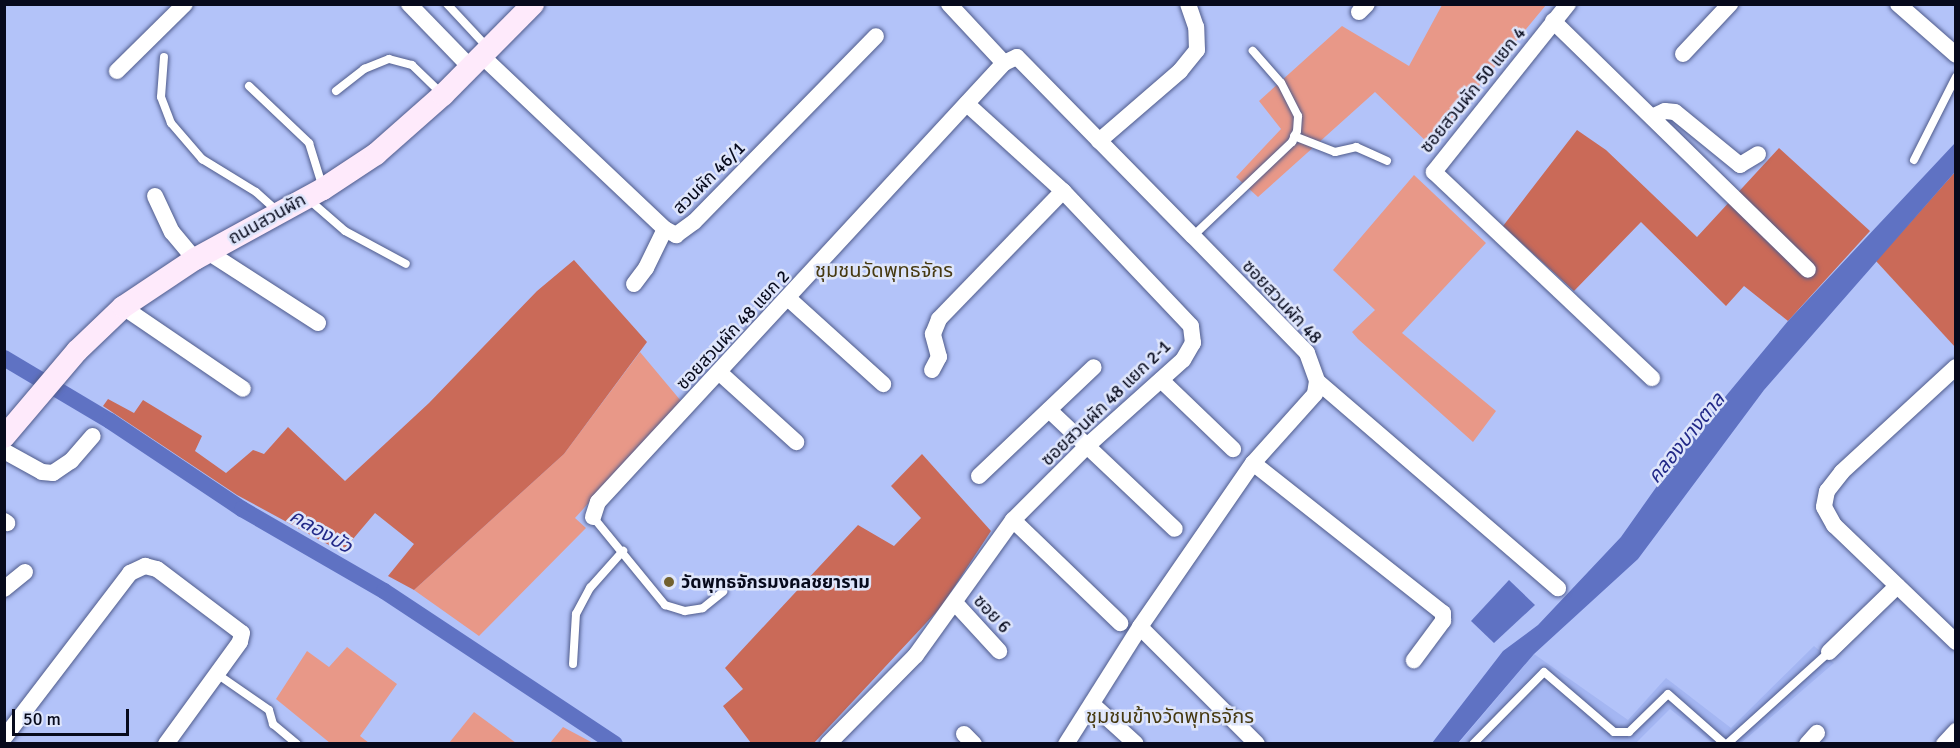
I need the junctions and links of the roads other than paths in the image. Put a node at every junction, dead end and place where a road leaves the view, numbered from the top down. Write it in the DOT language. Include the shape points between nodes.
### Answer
graph roads {
  1 [pos="185,4"];
  2 [pos="409,4"];
  3 [pos="447,4"];
  4 [pos="533,4"];
  5 [pos="949,4"];
  6 [pos="1188,4"];
  7 [pos="1568,4"];
  8 [pos="1730,4"];
  9 [pos="1898,4"];
  10 [pos="1553,21"];
  11 [pos="876,36"];
  12 [pos="1253,51"];
  13 [pos="1683,54"];
  14 [pos="1956,55"];
  15 [pos="164,57"];
  16 [pos="482,58"];
  17 [pos="1004,63"];
  18 [pos="117,71"];
  19 [pos="1956,78"];
  20 [pos="249,86"];
  21 [pos="336,91"];
  22 [pos="443,95"];
  23 [pos="967,104"];
  24 [pos="1652,117"];
  25 [pos="1294,136"];
  26 [pos="1099,141"];
  27 [pos="1758,154"];
  28 [pos="1914,160"];
  29 [pos="1387,161"];
  30 [pos="1063,191"];
  31 [pos="315,193"];
  32 [pos="155,196"];
  33 [pos="278,212"];
  34 [pos="665,229"];
  35 [pos="1193,236"];
  36 [pos="202,256"];
  37 [pos="406,264"];
  38 [pos="1808,270"];
  39 [pos="633,284"];
  40 [pos="789,299"];
  41 [pos="123,307"];
  42 [pos="318,323"];
  43 [pos="1094,367"];
  44 [pos="1956,368"];
  45 [pos="932,370"];
  46 [pos="720,373"];
  47 [pos="1652,378"];
  48 [pos="1161,380"];
  49 [pos="1317,381"];
  50 [pos="883,384"];
  51 [pos="243,389"];
  52 [pos="1049,410"];
  53 [pos="93,436"];
  54 [pos="4,437"];
  55 [pos="796,442"];
  56 [pos="1087,446"];
  57 [pos="1233,448"];
  58 [pos="4,451"];
  59 [pos="1253,463"];
  60 [pos="978,476"];
  61 [pos="593,517"];
  62 [pos="1013,520"];
  63 [pos="1175,529"];
  64 [pos="623,551"];
  65 [pos="25,572"];
  66 [pos="1897,586"];
  67 [pos="1558,588"];
  68 [pos="4,589"];
  69 [pos="723,592"];
  70 [pos="956,604"];
  71 [pos="1120,623"];
  72 [pos="1140,627"];
  73 [pos="1956,642"];
  74 [pos="999,651"];
  75 [pos="1829,651"];
  76 [pos="1414,660"];
  77 [pos="573,664"];
  78 [pos="218,674"];
  79 [pos="1092,704"];
  80 [pos="1956,731"];
  81 [pos="4,738"];
  82 [pos="1729,743"];
  83 [pos="166,744"];
  84 [pos="297,744"];
  85 [pos="828,744"];
  86 [pos="1066,744"];
  87 [pos="1136,744"];
  88 [pos="1257,744"];
  89 [pos="1473,744"];
  90 [pos="1944,744"];
  1 -- 18 [label="street"];
  2 -- 16 [label="street, สวนผัก 46/1"];
  3 -- 16 [label="lane"];
  4 -- 16 [label="street, ถนนสวนผัก"];
  5 -- 17 [label="street"];
  6 -- 26 [label="street" via="1196,27 1197,50 1180,71"];
  7 -- 10 [label="street, ซอยสวนผัก 50 แยก 4"];
  8 -- 13 [label="street"];
  9 -- 14 [label="street"];
  10 -- 24 [label="street"];
  10 -- 47 [label="street, ซอยสวนผัก 50 แยก 4" via="1434,172"];
  11 -- 34 [label="street, สวนผัก 46/1" via="689,227 676,235"];
  12 -- 25 [label="lane" via="1281,83 1298,116"];
  15 -- 33 [label="lane" via="161,97 171,123 202,159 256,192"];
  16 -- 22 [label="street, ถนนสวนผัก"];
  16 -- 34 [label="street, สวนผัก 46/1"];
  17 -- 23 [label="street, ซอยสวนผัก 48 แยก 2"];
  17 -- 26 [label="street, ซอยสวนผัก 48" via="1017,57"];
  19 -- 28 [label="lane"];
  20 -- 31 [label="lane" via="309,143"];
  21 -- 22 [label="lane" via="364,69 389,59 412,65"];
  22 -- 31 [label="street, ถนนสวนผัก" via="396,139"];
  23 -- 30 [label="street, ซอยสวนผัก 48 แยก 2-1"];
  23 -- 40 [label="street, ซอยสวนผัก 48 แยก 2"];
  24 -- 27 [label="street" via="1665,111 1675,112 1740,165"];
  24 -- 38 [label="street"];
  25 -- 29 [label="lane" via="1335,152 1356,147"];
  25 -- 35 [label="lane"];
  26 -- 35 [label="street, ซอยสวนผัก 48"];
  30 -- 45 [label="street" via="939,319 933,334 939,357"];
  30 -- 48 [label="street, ซอยสวนผัก 48 แยก 2-1" via="1191,326 1193,343 1183,360"];
  31 -- 33 [label="street, ถนนสวนผัก"];
  31 -- 37 [label="lane" via="345,231"];
  32 -- 36 [label="street" via="172,232"];
  33 -- 36 [label="street, ถนนสวนผัก"];
  34 -- 39 [label="street" via="646,268"];
  35 -- 49 [label="street, ซอยสวนผัก 48" via="1307,353"];
  36 -- 41 [label="street, ถนนสวนผัก"];
  36 -- 42 [label="street"];
  40 -- 46 [label="street, ซอยสวนผัก 48 แยก 2"];
  40 -- 50 [label="street"];
  41 -- 51 [label="street"];
  41 -- 54 [label="street, ถนนสวนผัก" via="77,351"];
  43 -- 52 [label="street"];
  44 -- 66 [label="street" via="1842,472 1827,491 1824,507 1834,525"];
  46 -- 55 [label="street"];
  46 -- 61 [label="street, ซอยสวนผัก 48 แยก 2" via="598,502"];
  48 -- 56 [label="street, ซอยสวนผัก 48 แยก 2-1"];
  48 -- 57 [label="street"];
  49 -- 59 [label="street" via="1316,394"];
  49 -- 67 [label="street"];
  52 -- 56 [label="street"];
  52 -- 60 [label="street"];
  53 -- 58 [label="street" via="71,461 52,473 42,472"];
  56 -- 62 [label="street, ซอยสวนผัก 48 แยก 2-1"];
  56 -- 63 [label="street"];
  59 -- 72 [label="street"];
  59 -- 76 [label="street" via="1443,613 1443,621"];
  61 -- 64 [label="lane"];
  62 -- 70 [label="street, ซอยสวนผัก 48 แยก 2-1"];
  62 -- 71 [label="street"];
  64 -- 69 [label="lane" via="665,605 685,611 703,609"];
  64 -- 77 [label="lane" via="590,588 576,614"];
  65 -- 68 [label="street"];
  66 -- 73 [label="street"];
  66 -- 75 [label="street"];
  70 -- 74 [label="street, ซอย 6"];
  70 -- 85 [label="street, ซอยสวนผัก 48 แยก 2-1" via="916,655"];
  72 -- 79 [label="street"];
  72 -- 88 [label="street"];
  75 -- 82 [label="lane"];
  78 -- 81 [label="street" via="240,642 240,629 157,569 140,567 130,573"];
  78 -- 83 [label="street"];
  78 -- 84 [label="lane" via="269,710 273,724"];
  79 -- 86 [label="street"];
  79 -- 87 [label="street"];
  80 -- 90 [label="street"];
  82 -- 89 [label="lane" via="1668,694 1629,732 1614,732 1544,672"];
}
